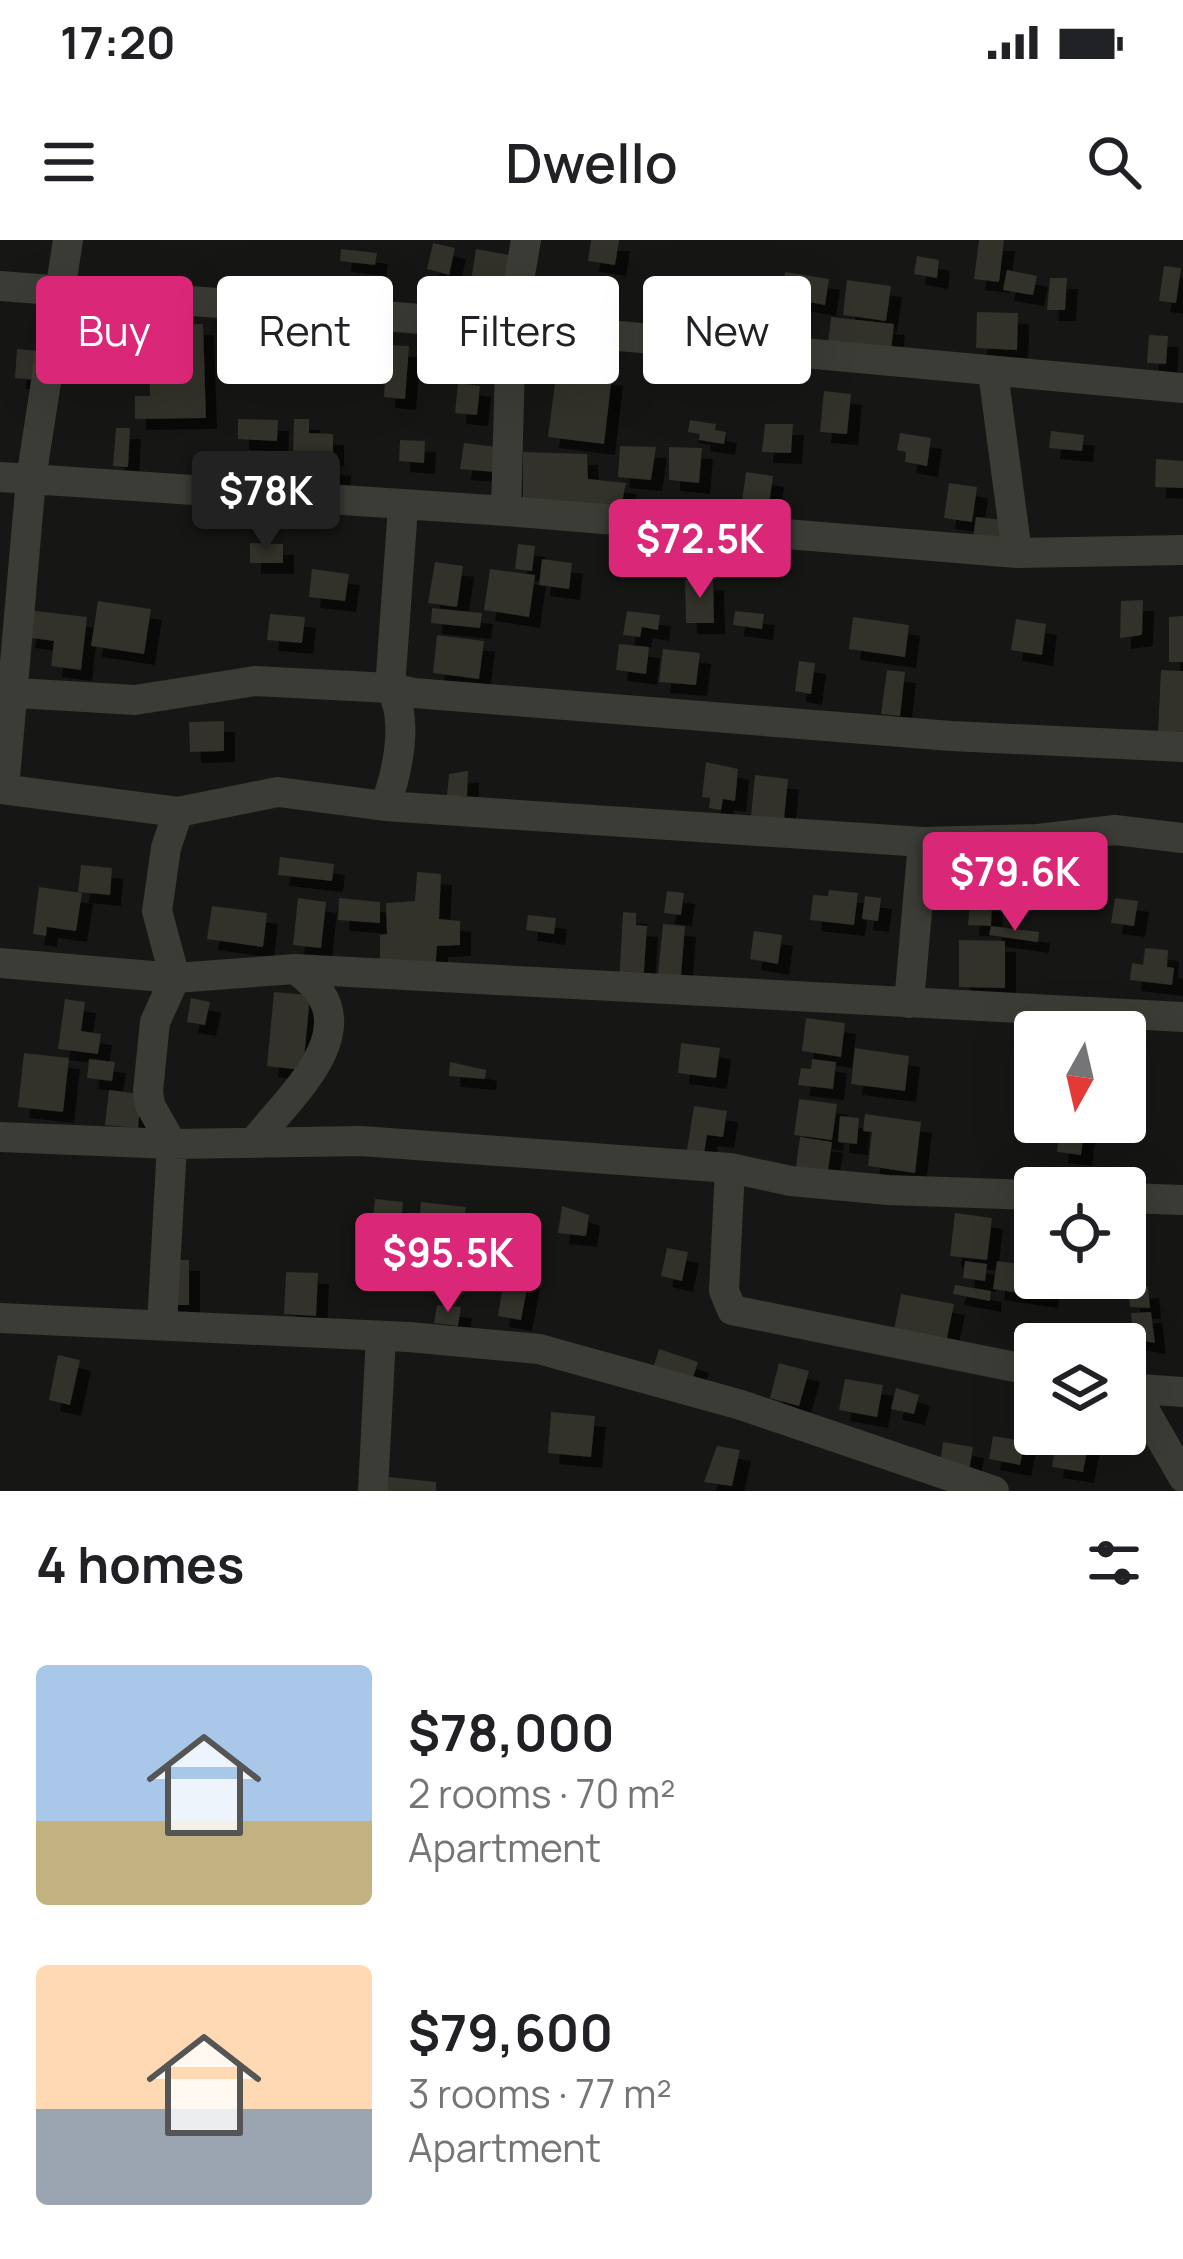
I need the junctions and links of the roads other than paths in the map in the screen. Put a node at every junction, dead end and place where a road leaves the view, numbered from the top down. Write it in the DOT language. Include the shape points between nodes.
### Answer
graph roads {
  1 [pos="68,240"];
  2 [pos="526,240"];
  3 [pos="64,276"];
  4 [pos="520,276"];
  5 [pos="0,286"];
  6 [pos="36,288"];
  7 [pos="193,300"];
  8 [pos="417,318"];
  9 [pos="619,336"];
  10 [pos="993,372"];
  11 [pos="40,384"];
  12 [pos="509,384"];
  13 [pos="1183,388"];
  14 [pos="16,478"];
  15 [pos="403,507"];
  16 [pos="506,511"];
  17 [pos="1183,550"];
  18 [pos="1016,553"];
  19 [pos="390,688"];
  20 [pos="6,692"];
  21 [pos="1183,747"];
  22 [pos="2,789"];
  23 [pos="386,806"];
  24 [pos="178,812"];
  25 [pos="1183,838"];
  26 [pos="923,842"];
  27 [pos="0,963"];
  28 [pos="295,969"];
  29 [pos="175,978"];
  30 [pos="909,1003"];
  31 [pos="1183,1017"];
  32 [pos="0,1137"];
  33 [pos="254,1142"];
  34 [pos="172,1144"];
  35 [pos="730,1168"];
  36 [pos="1014,1194"];
  37 [pos="1146,1199"];
  38 [pos="1183,1200"];
  39 [pos="0,1318"];
  40 [pos="161,1325"];
  41 [pos="381,1336"];
  42 [pos="1014,1368"];
  43 [pos="1146,1390"];
  44 [pos="1183,1392"];
  45 [pos="1146,1417"];
  46 [pos="1183,1477"];
  47 [pos="985,1489"];
  48 [pos="374,1491"];
  1 -- 3 [label="street"];
  2 -- 4 [label="street"];
  5 -- 6 [label="street"];
  7 -- 8 [label="street"];
  9 -- 10 [label="street"];
  10 -- 13 [label="street"];
  10 -- 18 [label="street"];
  11 -- 14 [label="street"];
  12 -- 16 [label="street"];
  14 -- 15 [label="street"];
  14 -- 20 [label="street"];
  15 -- 16 [label="street"];
  15 -- 19 [label="street"];
  16 -- 18 [label="street"];
  17 -- 18 [label="street"];
  19 -- 20 [label="street" via="255,681 135,700"];
  19 -- 21 [label="street" via="951,736"];
  19 -- 23 [label="street" via="398,752"];
  20 -- 22 [label="street" via="12,724"];
  22 -- 24 [label="street"];
  23 -- 24 [label="street" via="278,792"];
  23 -- 26 [label="street"];
  24 -- 29 [label="street" via="157,911"];
  25 -- 26 [label="street" via="1115,830"];
  26 -- 30 [label="street"];
  27 -- 29 [label="street"];
  28 -- 29 [label="street"];
  28 -- 30 [label="street"];
  28 -- 33 [label="street" via="322,997 328,1038 322,1058"];
  29 -- 34 [label="street" via="155,1022 148,1091"];
  30 -- 31 [label="street"];
  32 -- 34 [label="street"];
  33 -- 34 [label="street"];
  33 -- 35 [label="street" via="361,1141"];
  34 -- 40 [label="street"];
  35 -- 36 [label="street" via="888,1190"];
  35 -- 42 [label="street" via="724,1291 732,1310"];
  37 -- 38 [label="street"];
  39 -- 40 [label="street"];
  40 -- 41 [label="street"];
  41 -- 47 [label="street" via="586,1360"];
  41 -- 48 [label="street"];
  43 -- 44 [label="street"];
  45 -- 46 [label="street"];
}
